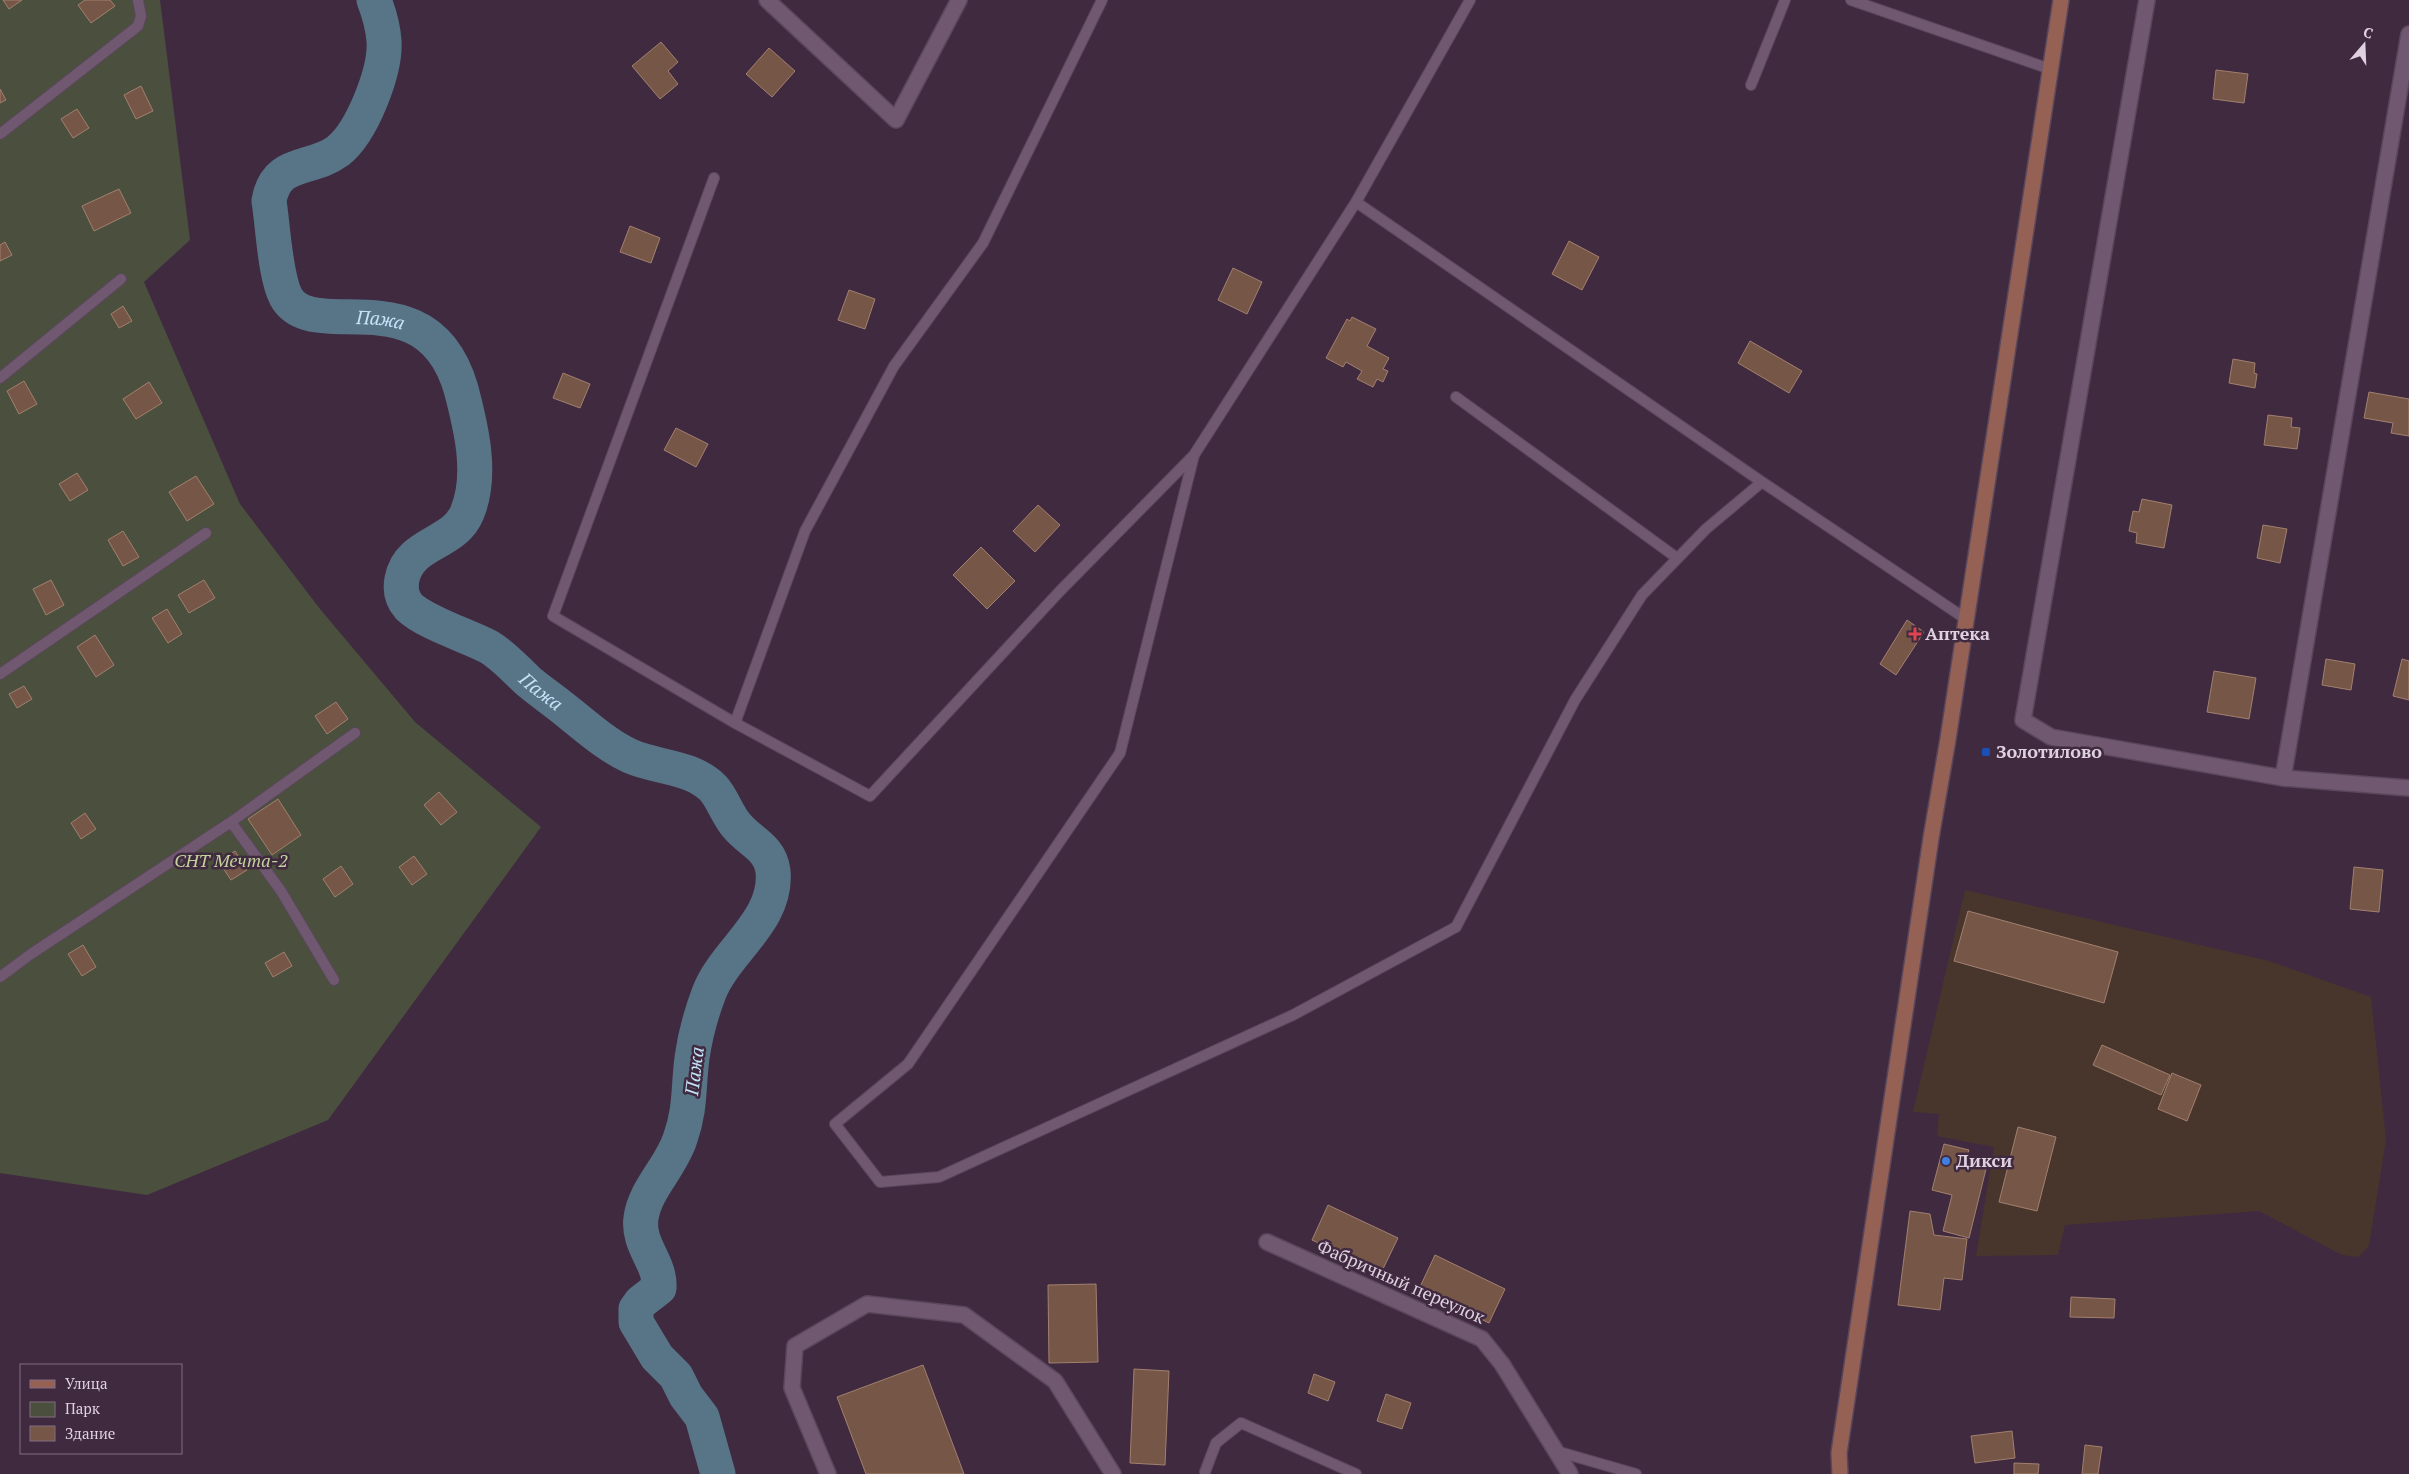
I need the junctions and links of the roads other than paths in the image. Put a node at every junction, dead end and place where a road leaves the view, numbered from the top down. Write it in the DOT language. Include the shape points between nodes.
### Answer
graph roads {
  1 [pos="138,0"];
  2 [pos="767,0"];
  3 [pos="959,0"];
  4 [pos="1102,0"];
  5 [pos="1470,0"];
  6 [pos="1785,0"];
  7 [pos="1851,0"];
  8 [pos="2061,0"];
  9 [pos="2146,0"];
  10 [pos="2409,34"];
  11 [pos="2050,69"];
  12 [pos="1751,85"];
  13 [pos="0,134"];
  14 [pos="714,178"];
  15 [pos="1356,202"];
  16 [pos="121,279"];
  17 [pos="0,378"];
  18 [pos="1456,397"];
  19 [pos="1194,455"];
  20 [pos="1762,482"];
  21 [pos="206,533"];
  22 [pos="1677,558"];
  23 [pos="1966,619"];
  24 [pos="0,674"];
  25 [pos="735,723"];
  26 [pos="355,733"];
  27 [pos="2283,778"];
  28 [pos="2409,788"];
  29 [pos="231,822"];
  30 [pos="0,977"];
  31 [pos="334,980"];
  32 [pos="1267,1242"];
  33 [pos="1556,1451"];
  34 [pos="1205,1472"];
  35 [pos="828,1474"];
  36 [pos="1113,1474"];
  37 [pos="1356,1474"];
  38 [pos="1570,1474"];
  39 [pos="1636,1474"];
  40 [pos="1840,1474"];
  1 -- 13 [label="lane" via="141,16 138,26"];
  2 -- 3 [label="street" via="896,120"];
  4 -- 25 [label="lane" via="983,242 894,366 805,531"];
  5 -- 15 [label="lane"];
  6 -- 12 [label="lane"];
  7 -- 11 [label="lane"];
  8 -- 11 [label="main road"];
  9 -- 27 [label="street" via="2023,720 2051,737"];
  10 -- 27 [label="street"];
  11 -- 23 [label="main road"];
  14 -- 25 [label="lane" via="553,616"];
  15 -- 19 [label="lane"];
  15 -- 20 [label="lane"];
  16 -- 17 [label="lane"];
  18 -- 22 [label="lane"];
  19 -- 22 [label="lane" via="1120,753 908,1064 834,1124 880,1182 939,1176 1293,1015 1456,927 1575,700 1642,594"];
  19 -- 25 [label="lane" via="1060,591 870,796"];
  20 -- 22 [label="lane"];
  20 -- 23 [label="lane"];
  21 -- 24 [label="lane"];
  23 -- 40 [label="main road" via="1840,1444"];
  26 -- 29 [label="lane"];
  27 -- 28 [label="street"];
  29 -- 30 [label="lane"];
  29 -- 31 [label="lane" via="282,891"];
  32 -- 33 [label="street, Фабричный переулок" via="1482,1339 1502,1364"];
  33 -- 38 [label="street, Фабричный переулок"];
  33 -- 39 [label="lane"];
  34 -- 37 [label="lane" via="1216,1442 1241,1423"];
  35 -- 36 [label="street" via="792,1388 795,1346 867,1304 964,1315 1055,1381"];
}
